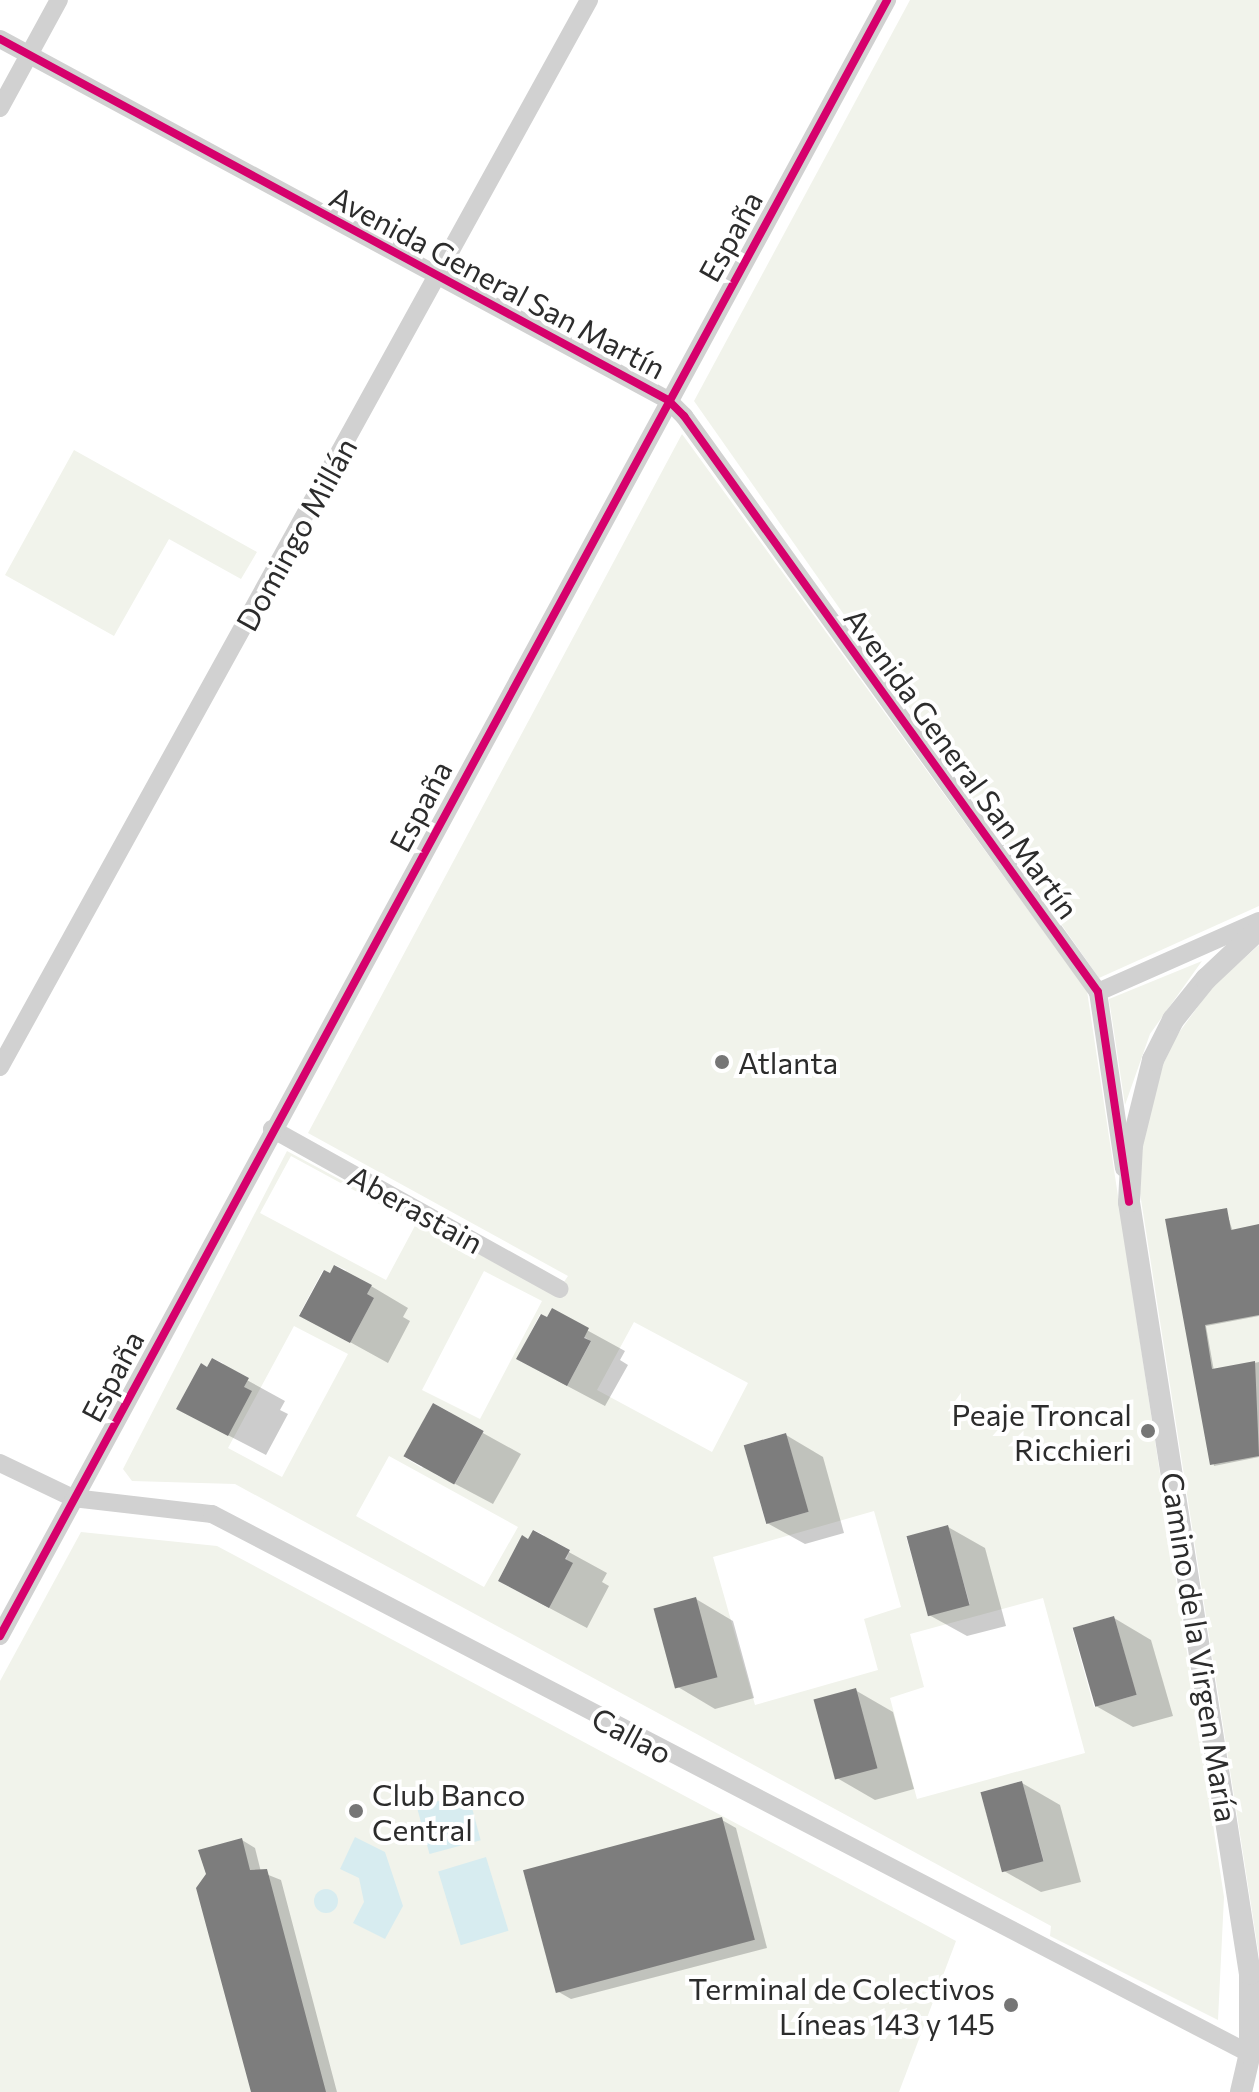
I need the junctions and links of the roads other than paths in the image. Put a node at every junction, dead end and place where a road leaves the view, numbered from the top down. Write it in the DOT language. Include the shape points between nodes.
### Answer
graph roads {
  1 [pos="59,0"];
  2 [pos="589,0"];
  3 [pos="887,0"];
  4 [pos="0,39"];
  5 [pos="29,55"];
  6 [pos="0,108"];
  7 [pos="437,277"];
  8 [pos="668,400"];
  9 [pos="1259,921"];
  10 [pos="1259,929"];
  11 [pos="1098,992"];
  12 [pos="2,1056"];
  13 [pos="272,1129"];
  14 [pos="1129,1202"];
  15 [pos="559,1289"];
  16 [pos="0,1463"];
  17 [pos="73,1498"];
  18 [pos="0,1636"];
  19 [pos="1250,2054"];
  20 [pos="1241,2092"];
  1 -- 5 [label="street"];
  2 -- 7 [label="street, Domingo Millán"];
  3 -- 8 [label="street, España"];
  4 -- 5 [label="street, Avenida General San Martín"];
  5 -- 6 [label="street"];
  5 -- 7 [label="street, Avenida General San Martín"];
  7 -- 8 [label="street, Avenida General San Martín"];
  7 -- 12 [label="street, Domingo Millán"];
  8 -- 11 [label="street, Avenida General San Martín"];
  8 -- 13 [label="street, España"];
  9 -- 11 [label="street"];
  10 -- 14 [label="street, Camino de la Virgen María" via="1233,950 1181,1010 1153,1060 1132,1145"];
  11 -- 14 [label="street, Camino de la Virgen María"];
  13 -- 15 [label="street, Aberastain"];
  13 -- 17 [label="street, España"];
  14 -- 19 [label="street, Camino de la Virgen María" via="1250,1974"];
  16 -- 17 [label="street, Callao"];
  17 -- 18 [label="street, España"];
  17 -- 19 [label="street, Callao" via="212,1514"];
  19 -- 20 [label="street, Camino de la Virgen María"];
}
